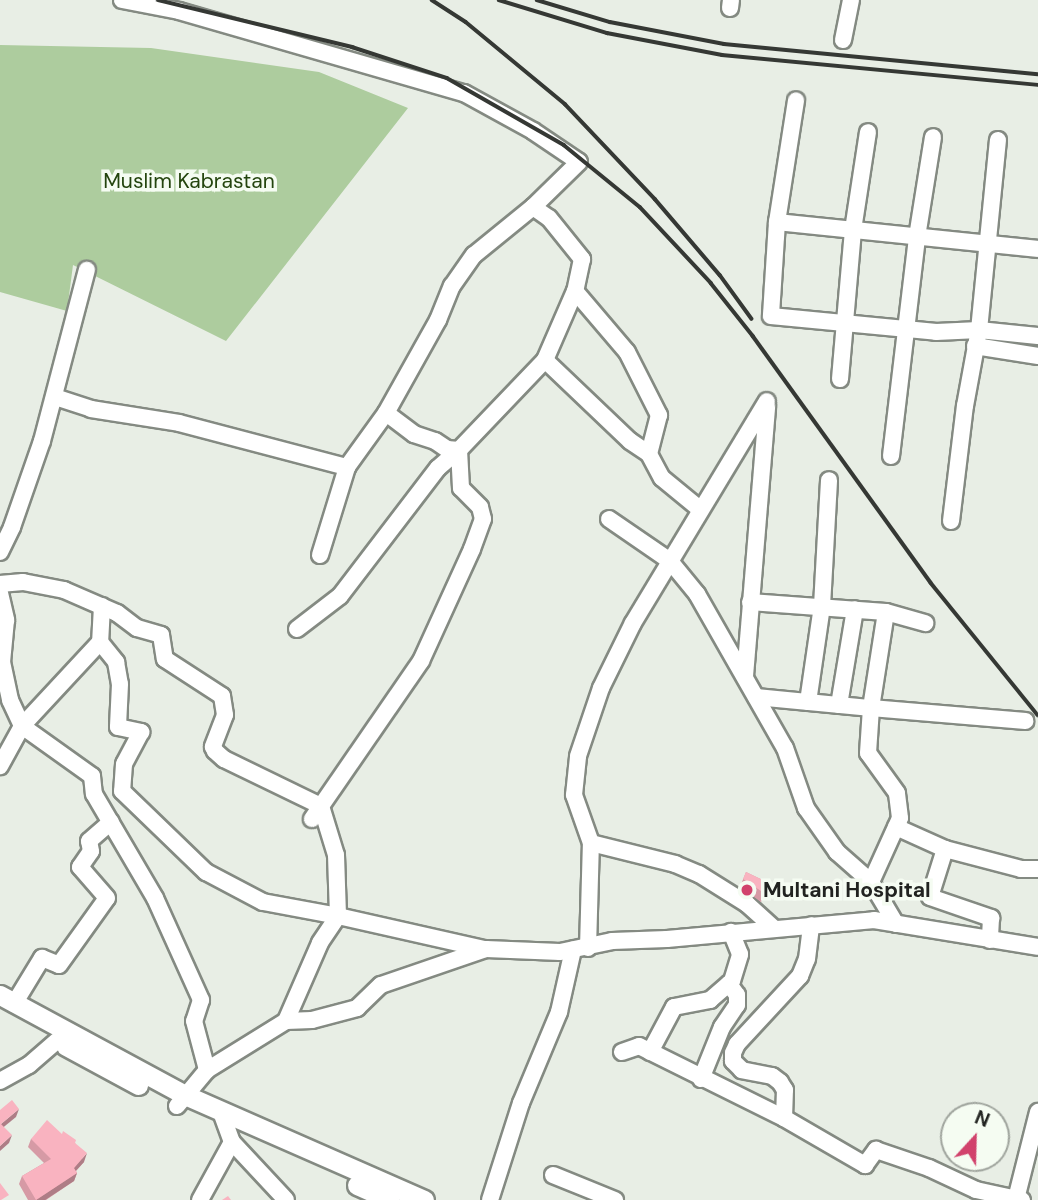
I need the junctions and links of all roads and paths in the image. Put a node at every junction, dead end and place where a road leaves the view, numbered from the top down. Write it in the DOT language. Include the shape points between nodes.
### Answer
graph roads {
  1 [pos="122,0"];
  2 [pos="851,0"];
  3 [pos="843,40"];
  4 [pos="796,100"];
  5 [pos="868,132"];
  6 [pos="933,137"];
  7 [pos="998,140"];
  8 [pos="533,207"];
  9 [pos="778,222"];
  10 [pos="853,230"];
  11 [pos="917,237"];
  12 [pos="988,244"];
  13 [pos="1038,249"];
  14 [pos="87,270"];
  15 [pos="575,291"];
  16 [pos="844,322"];
  17 [pos="906,327"];
  18 [pos="1038,336"];
  19 [pos="977,338"];
  20 [pos="1038,344"];
  21 [pos="1038,356"];
  22 [pos="545,360"];
  23 [pos="840,379"];
  24 [pos="55,397"];
  25 [pos="386,413"];
  26 [pos="459,450"];
  27 [pos="649,454"];
  28 [pos="891,456"];
  29 [pos="348,467"];
  30 [pos="830,480"];
  31 [pos="701,510"];
  32 [pos="609,519"];
  33 [pos="951,522"];
  34 [pos="2,542"];
  35 [pos="320,555"];
  36 [pos="670,561"];
  37 [pos="0,584"];
  38 [pos="0,593"];
  39 [pos="750,602"];
  40 [pos="102,606"];
  41 [pos="822,606"];
  42 [pos="855,609"];
  43 [pos="886,612"];
  44 [pos="925,623"];
  45 [pos="297,629"];
  46 [pos="100,642"];
  47 [pos="745,676"];
  48 [pos="757,698"];
  49 [pos="808,702"];
  50 [pos="839,705"];
  51 [pos="871,708"];
  52 [pos="1026,721"];
  53 [pos="22,726"];
  54 [pos="0,766"];
  55 [pos="316,813"];
  56 [pos="111,822"];
  57 [pos="896,827"];
  58 [pos="591,843"];
  59 [pos="945,849"];
  60 [pos="1038,869"];
  61 [pos="871,882"];
  62 [pos="338,915"];
  63 [pos="896,924"];
  64 [pos="811,925"];
  65 [pos="774,928"];
  66 [pos="731,932"];
  67 [pos="990,940"];
  68 [pos="1038,947"];
  69 [pos="486,949"];
  70 [pos="580,949"];
  71 [pos="729,984"];
  72 [pos="5,1001"];
  73 [pos="286,1021"];
  74 [pos="57,1041"];
  75 [pos="622,1052"];
  76 [pos="650,1052"];
  77 [pos="206,1070"];
  78 [pos="701,1079"];
  79 [pos="0,1082"];
  80 [pos="181,1100"];
  81 [pos="1038,1112"];
  82 [pos="784,1118"];
  83 [pos="226,1127"];
  84 [pos="553,1175"];
  85 [pos="987,1196"];
  86 [pos="1019,1199"];
  87 [pos="200,1200"];
  88 [pos="286,1200"];
  89 [pos="390,1200"];
  90 [pos="424,1200"];
  91 [pos="490,1200"];
  92 [pos="615,1200"];
  1 -- 8 [label="street" via="179,11 464,93 579,162"];
  2 -- 3 [label="street"];
  4 -- 9 [label="street"];
  5 -- 10 [label="street"];
  6 -- 11 [label="street"];
  7 -- 12 [label="street"];
  8 -- 15 [label="street" via="549,218 582,259"];
  8 -- 25 [label="street" via="474,255 452,286"];
  9 -- 10 [label="street"];
  9 -- 16 [label="street" via="771,316"];
  10 -- 11 [label="street"];
  10 -- 16 [label="street"];
  11 -- 12 [label="street"];
  11 -- 17 [label="street"];
  12 -- 13 [label="street"];
  12 -- 19 [label="street"];
  14 -- 24 [label="street"];
  15 -- 22 [label="street"];
  15 -- 27 [label="street" via="627,352 659,415"];
  16 -- 17 [label="street"];
  16 -- 23 [label="street"];
  17 -- 19 [label="street"];
  17 -- 28 [label="street"];
  18 -- 19 [label="street"];
  19 -- 20 [label="street"];
  19 -- 21 [label="street"];
  19 -- 33 [label="street"];
  22 -- 26 [label="street"];
  22 -- 27 [label="street"];
  24 -- 29 [label="street" via="91,409 179,423"];
  24 -- 34 [label="street"];
  25 -- 26 [label="street" via="414,434"];
  25 -- 29 [label="street"];
  26 -- 45 [label="street" via="438,468 340,596"];
  26 -- 55 [label="street" via="461,488 480,507 483,519 472,549 421,660"];
  27 -- 31 [label="street" via="662,478"];
  29 -- 35 [label="street"];
  30 -- 41 [label="street"];
  31 -- 36 [label="street"];
  31 -- 39 [label="street" via="767,401"];
  32 -- 36 [label="street"];
  36 -- 47 [label="street" via="697,594"];
  36 -- 58 [label="street" via="601,688 578,756 574,794"];
  37 -- 40 [label="street" via="23,582 64,590"];
  38 -- 53 [label="street" via="6,620 2,662 10,700"];
  39 -- 41 [label="street"];
  39 -- 47 [label="street"];
  40 -- 46 [label="street"];
  40 -- 55 [label="street" via="136,628 161,635 165,659 222,696 225,715 215,751"];
  41 -- 42 [label="street"];
  41 -- 49 [label="street"];
  42 -- 43 [label="street"];
  42 -- 50 [label="street"];
  43 -- 44 [label="street"];
  43 -- 51 [label="street"];
  46 -- 53 [label="street"];
  46 -- 62 [label="street" via="116,662 118,727 141,732 124,764 122,791 206,872 263,902"];
  47 -- 48 [label="street"];
  48 -- 49 [label="street"];
  48 -- 61 [label="street" via="785,748 806,808 837,852"];
  49 -- 50 [label="street"];
  50 -- 51 [label="street"];
  51 -- 52 [label="street"];
  51 -- 57 [label="street" via="868,753 897,793 900,818"];
  53 -- 54 [label="street"];
  53 -- 56 [label="street" via="92,776 94,794"];
  55 -- 62 [label="street" via="336,855"];
  56 -- 72 [label="street" via="89,841 91,851 80,867 107,898 59,965 42,958"];
  56 -- 77 [label="street" via="155,898 201,1000 194,1021"];
  57 -- 59 [label="street"];
  57 -- 61 [label="street"];
  58 -- 65 [label="street" via="699,874 747,904"];
  58 -- 70 [label="street"];
  59 -- 60 [label="street" via="1021,869"];
  59 -- 67 [label="street" via="930,897 991,918"];
  61 -- 63 [label="street"];
  62 -- 69 [label="street"];
  62 -- 73 [label="street" via="320,943"];
  63 -- 64 [label="street" via="874,920"];
  63 -- 67 [label="street"];
  64 -- 65 [label="street"];
  64 -- 82 [label="street" via="800,976 733,1053 733,1061 742,1070 780,1082 785,1090"];
  65 -- 66 [label="street"];
  66 -- 70 [label="street" via="612,941"];
  66 -- 71 [label="street" via="740,954"];
  67 -- 68 [label="street"];
  69 -- 70 [label="street"];
  69 -- 73 [label="street" via="381,985 357,1008 312,1020"];
  70 -- 91 [label="street" via="521,1103"];
  71 -- 76 [label="street" via="710,1000 674,1007"];
  71 -- 78 [label="street" via="737,995 737,1005 722,1027"];
  72 -- 74 [label="main road"];
  72 -- 80 [label="main road"];
  73 -- 77 [label="street"];
  74 -- 79 [label="street"];
  74 -- 80 [label="main road"];
  75 -- 76 [label="street" via="639,1046"];
  76 -- 78 [label="street"];
  77 -- 80 [label="street"];
  78 -- 82 [label="street"];
  80 -- 83 [label="main road"];
  81 -- 86 [label="street"];
  82 -- 85 [label="street" via="865,1165 876,1150"];
  83 -- 87 [label="street"];
  83 -- 88 [label="street"];
  83 -- 89 [label="main road"];
  83 -- 90 [label="main road"];
  84 -- 92 [label="street"];
  85 -- 86 [label="street"];
}
